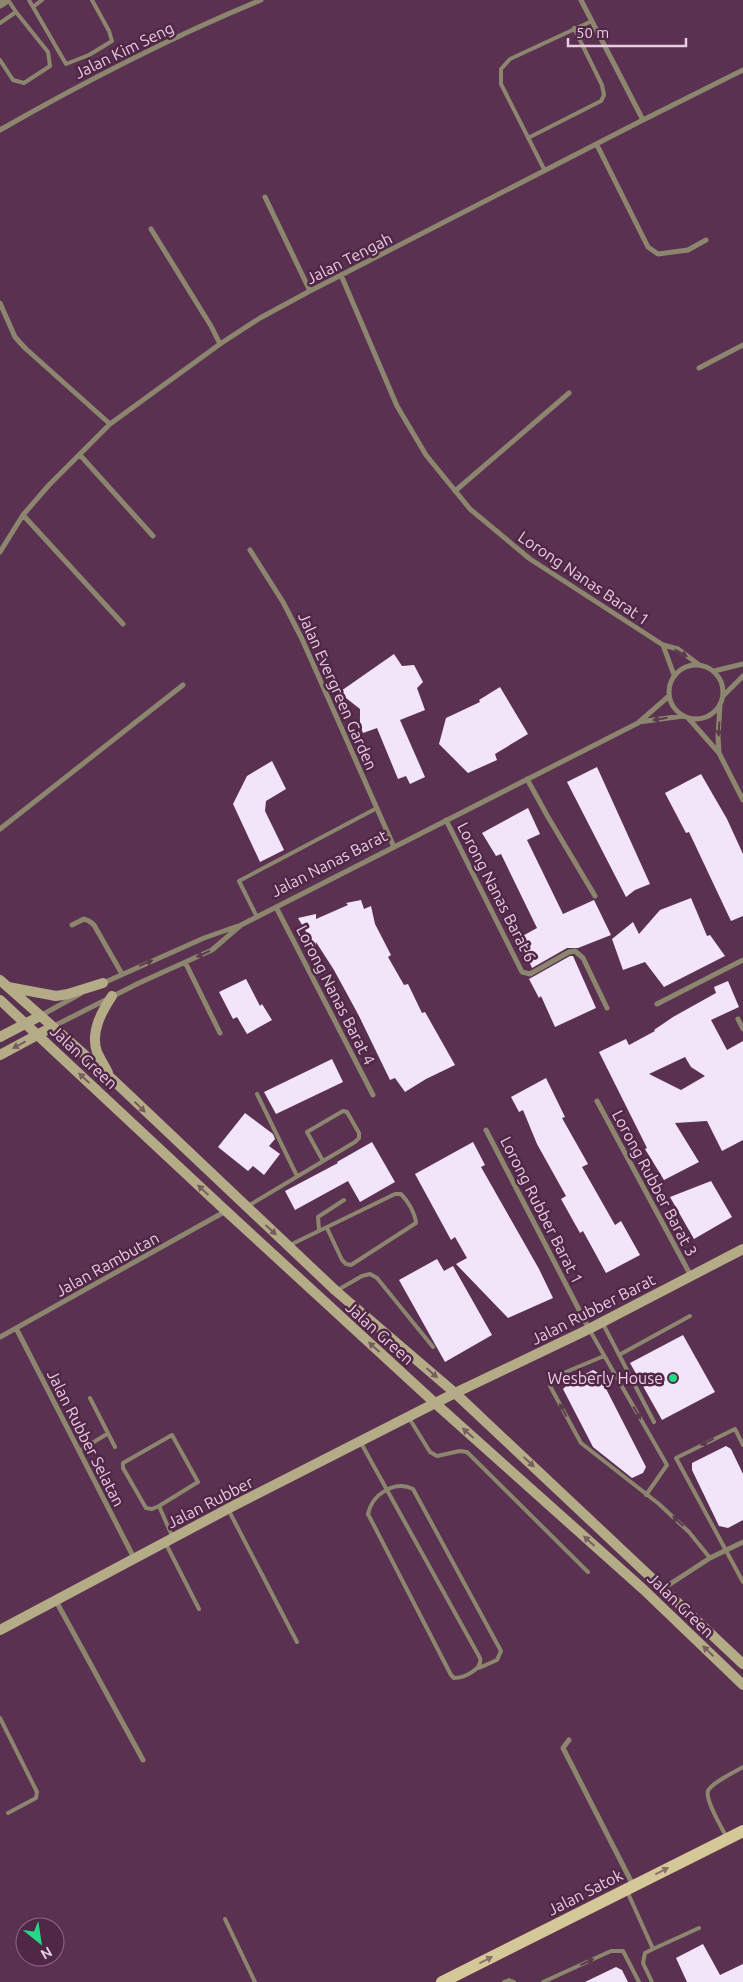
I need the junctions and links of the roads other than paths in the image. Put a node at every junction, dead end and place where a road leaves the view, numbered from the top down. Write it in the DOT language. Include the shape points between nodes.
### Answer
graph roads {
  1 [pos="7,0"];
  2 [pos="29,0"];
  3 [pos="42,0"];
  4 [pos="92,0"];
  5 [pos="261,0"];
  6 [pos="581,0"];
  7 [pos="0,4"];
  8 [pos="33,7"];
  9 [pos="16,12"];
  10 [pos="592,21"];
  11 [pos="0,23"];
  12 [pos="574,28"];
  13 [pos="0,60"];
  14 [pos="743,70"];
  15 [pos="643,120"];
  16 [pos="1,128"];
  17 [pos="528,138"];
  18 [pos="597,145"];
  19 [pos="544,171"];
  20 [pos="265,197"];
  21 [pos="151,229"];
  22 [pos="706,240"];
  23 [pos="341,275"];
  24 [pos="310,291"];
  25 [pos="0,303"];
  26 [pos="220,344"];
  27 [pos="743,345"];
  28 [pos="699,368"];
  29 [pos="569,393"];
  30 [pos="110,424"];
  31 [pos="80,455"];
  32 [pos="455,491"];
  33 [pos="23,515"];
  34 [pos="153,536"];
  35 [pos="250,550"];
  36 [pos="0,552"];
  37 [pos="123,624"];
  38 [pos="663,645"];
  39 [pos="698,664"];
  40 [pos="743,664"];
  41 [pos="714,671"];
  42 [pos="674,675"];
  43 [pos="743,676"];
  44 [pos="183,685"];
  45 [pos="669,696"];
  46 [pos="723,696"];
  47 [pos="720,705"];
  48 [pos="683,716"];
  49 [pos="689,719"];
  50 [pos="638,722"];
  51 [pos="719,754"];
  52 [pos="528,779"];
  53 [pos="743,800"];
  54 [pos="377,808"];
  55 [pos="446,820"];
  56 [pos="0,829"];
  57 [pos="394,847"];
  58 [pos="595,896"];
  59 [pos="276,907"];
  60 [pos="257,917"];
  61 [pos="72,925"];
  62 [pos="241,925"];
  63 [pos="743,960"];
  64 [pos="185,962"];
  65 [pos="122,974"];
  66 [pos="3,983"];
  67 [pos="103,983"];
  68 [pos="112,996"];
  69 [pos="0,1000"];
  70 [pos="657,1004"];
  71 [pos="607,1008"];
  72 [pos="40,1016"];
  73 [pos="738,1019"];
  74 [pos="26,1024"];
  75 [pos="52,1027"];
  76 [pos="743,1029"];
  77 [pos="220,1033"];
  78 [pos="38,1035"];
  79 [pos="0,1037"];
  80 [pos="0,1055"];
  81 [pos="112,1080"];
  82 [pos="257,1094"];
  83 [pos="373,1095"];
  84 [pos="597,1101"];
  85 [pos="486,1130"];
  86 [pos="323,1161"];
  87 [pos="297,1176"];
  88 [pos="344,1200"];
  89 [pos="246,1207"];
  90 [pos="226,1212"];
  91 [pos="327,1228"];
  92 [pos="319,1230"];
  93 [pos="289,1246"];
  94 [pos="743,1250"];
  95 [pos="691,1276"];
  96 [pos="336,1291"];
  97 [pos="690,1316"];
  98 [pos="602,1322"];
  99 [pos="16,1328"];
  100 [pos="589,1329"];
  101 [pos="0,1337"];
  102 [pos="433,1347"];
  103 [pos="619,1355"];
  104 [pos="604,1356"];
  105 [pos="455,1393"];
  106 [pos="90,1398"];
  107 [pos="436,1404"];
  108 [pos="409,1418"];
  109 [pos="654,1422"];
  110 [pos="107,1434"];
  111 [pos="360,1442"];
  112 [pos="743,1445"];
  113 [pos="115,1447"];
  114 [pos="78,1451"];
  115 [pos="676,1458"];
  116 [pos="667,1465"];
  117 [pos="387,1490"];
  118 [pos="646,1494"];
  119 [pos="159,1506"];
  120 [pos="228,1509"];
  121 [pos="169,1540"];
  122 [pos="743,1542"];
  123 [pos="726,1550"];
  124 [pos="710,1558"];
  125 [pos="134,1559"];
  126 [pos="743,1569"];
  127 [pos="588,1572"];
  128 [pos="737,1572"];
  129 [pos="743,1582"];
  130 [pos="664,1588"];
  131 [pos="56,1601"];
  132 [pos="199,1609"];
  133 [pos="0,1630"];
  134 [pos="297,1642"];
  135 [pos="743,1664"];
  136 [pos="479,1668"];
  137 [pos="743,1685"];
  138 [pos="0,1718"];
  139 [pos="569,1740"];
  140 [pos="142,1760"];
  141 [pos="743,1767"];
  142 [pos="8,1813"];
  143 [pos="743,1831"];
  144 [pos="727,1838"];
  145 [pos="630,1888"];
  146 [pos="225,1919"];
  147 [pos="700,1928"];
  148 [pos="653,1948"];
  149 [pos="255,1982"];
  150 [pos="442,1982"];
  151 [pos="504,1982"];
  152 [pos="514,1982"];
  153 [pos="543,1982"];
  154 [pos="639,1982"];
  155 [pos="652,1982"];
  1 -- 7 [label="street"];
  1 -- 9 [label="lane"];
  2 -- 8 [label="lane"];
  3 -- 8 [label="lane"];
  4 -- 8 [label="lane" via="112,41 70,64 66,64 58,53"];
  5 -- 16 [label="street, Jalan Kim Seng" via="86,82"];
  6 -- 10 [label="street"];
  9 -- 11 [label="lane"];
  9 -- 13 [label="lane" via="48,52 50,66 24,84 13,80"];
  10 -- 12 [label="lane"];
  10 -- 15 [label="street"];
  12 -- 17 [label="lane" via="510,59 500,70 500,84"];
  12 -- 17 [label="lane" via="602,85 602,101"];
  14 -- 15 [label="street, Jalan Tengah"];
  15 -- 18 [label="street, Jalan Tengah"];
  17 -- 19 [label="lane"];
  18 -- 19 [label="street, Jalan Tengah"];
  18 -- 22 [label="street" via="648,247 658,254 688,250"];
  19 -- 23 [label="street, Jalan Tengah"];
  20 -- 24 [label="street"];
  21 -- 26 [label="street"];
  23 -- 24 [label="street, Jalan Tengah"];
  23 -- 32 [label="street, Lorong Nanas Barat 1" via="397,406 426,456"];
  24 -- 26 [label="street, Jalan Tengah"];
  25 -- 30 [label="street" via="16,337 25,348"];
  26 -- 30 [label="street, Jalan Tengah"];
  27 -- 28 [label="street"];
  29 -- 32 [label="street"];
  30 -- 31 [label="street, Jalan Tengah"];
  31 -- 33 [label="street, Jalan Tengah"];
  31 -- 34 [label="street"];
  32 -- 38 [label="street, Lorong Nanas Barat 1" via="470,509 516,549"];
  33 -- 36 [label="street, Jalan Tengah"];
  33 -- 37 [label="street"];
  35 -- 54 [label="street, Jalan Evergreen Garden" via="302,639"];
  38 -- 39 [label="street, Lorong Nanas Barat 1, one-way" via="678,650"];
  38 -- 42 [label="street"];
  39 -- 41 [label="street"];
  39 -- 42 [label="street" via="689,665"];
  40 -- 41 [label="street"];
  41 -- 46 [label="street" via="720,678"];
  42 -- 45 [label="street"];
  43 -- 46 [label="street"];
  44 -- 56 [label="street"];
  45 -- 48 [label="street" via="672,705"];
  45 -- 50 [label="street, Jalan Nanas Barat"];
  46 -- 47 [label="street"];
  47 -- 49 [label="street" via="705,718"];
  47 -- 51 [label="street, one-way"];
  48 -- 49 [label="street"];
  48 -- 50 [label="street, Jalan Nanas Barat, one-way"];
  49 -- 51 [label="street"];
  50 -- 52 [label="street, Jalan Nanas Barat"];
  51 -- 53 [label="street"];
  52 -- 55 [label="street, Jalan Nanas Barat"];
  52 -- 58 [label="street"];
  54 -- 57 [label="street, Jalan Evergreen Garden"];
  54 -- 60 [label="lane" via="239,881"];
  55 -- 57 [label="street, Jalan Nanas Barat"];
  55 -- 71 [label="street, Lorong Nanas Barat 6" via="522,972 530,974 575,951 583,958"];
  57 -- 59 [label="street, Jalan Nanas Barat"];
  59 -- 60 [label="street, Jalan Nanas Barat"];
  59 -- 83 [label="street, Lorong Nanas Barat 4"];
  60 -- 62 [label="street, Jalan Nanas Barat"];
  61 -- 65 [label="street" via="89,920"];
  62 -- 64 [label="street, Jalan Nanas Barat, one-way" via="212,950"];
  65 -- 62 [label="street, one-way"];
  63 -- 70 [label="street"];
  64 -- 68 [label="street, Jalan Nanas Barat"];
  64 -- 77 [label="street"];
  65 -- 67 [label="street"];
  66 -- 67 [label="main road" via="56,996"];
  66 -- 72 [label="main road, Jalan Green"];
  67 -- 72 [label="street"];
  68 -- 75 [label="street, Jalan Nanas Barat"];
  68 -- 81 [label="main road" via="102,1011 95,1032 96,1050"];
  69 -- 74 [label="main road, Jalan Green"];
  72 -- 74 [label="main road"];
  72 -- 75 [label="main road, Jalan Green"];
  73 -- 76 [label="street"];
  74 -- 78 [label="main road, Jalan Green"];
  74 -- 79 [label="main road"];
  75 -- 78 [label="main road, Jalan Nanas Barat"];
  75 -- 81 [label="main road, Jalan Green"];
  78 -- 80 [label="main road, Jalan Nanas Barat, one-way"];
  90 -- 78 [label="main road, Jalan Green, one-way"];
  81 -- 89 [label="main road, Jalan Green, one-way"];
  82 -- 87 [label="lane"];
  84 -- 95 [label="street, Lorong Rubber Barat 3"];
  85 -- 100 [label="street, Lorong Rubber Barat 1"];
  86 -- 86 [label="lane" via="359,1138 347,1112 343,1111 306,1132"];
  86 -- 87 [label="lane"];
  87 -- 89 [label="lane"];
  88 -- 92 [label="lane" via="318,1217"];
  89 -- 93 [label="main road, Jalan Green, one-way"];
  90 -- 99 [label="street, Jalan Rambutan"];
  107 -- 90 [label="main road, Jalan Green, one-way"];
  91 -- 91 [label="lane" via="395,1194 401,1194 416,1218 416,1223 351,1265 342,1260"];
  91 -- 92 [label="lane"];
  92 -- 93 [label="lane"];
  93 -- 96 [label="main road, Jalan Green"];
  94 -- 95 [label="main road, Jalan Rubber Barat"];
  95 -- 98 [label="main road, Jalan Rubber Barat"];
  96 -- 102 [label="lane" via="362,1276 370,1274 377,1278"];
  96 -- 105 [label="main road, Jalan Green, one-way"];
  97 -- 103 [label="lane"];
  98 -- 100 [label="main road, Jalan Rubber Barat"];
  98 -- 103 [label="lane"];
  99 -- 101 [label="street, Jalan Rambutan"];
  99 -- 114 [label="street, Jalan Rubber Selatan"];
  100 -- 104 [label="lane"];
  100 -- 105 [label="main road, Jalan Rubber Barat"];
  103 -- 109 [label="lane"];
  104 -- 116 [label="lane, one-way"];
  118 -- 104 [label="lane, one-way" via="581,1443 550,1386 554,1377"];
  105 -- 107 [label="main road, Jalan Rubber Barat"];
  105 -- 130 [label="main road, Jalan Green, one-way"];
  106 -- 110 [label="lane"];
  107 -- 108 [label="main road, Jalan Rubber"];
  137 -- 107 [label="main road, Jalan Green, one-way" via="643,1589"];
  108 -- 111 [label="main road, Jalan Rubber"];
  108 -- 127 [label="lane" via="430,1452 437,1456 467,1452"];
  110 -- 113 [label="lane"];
  110 -- 114 [label="lane"];
  111 -- 117 [label="lane"];
  111 -- 120 [label="main road, Jalan Rubber"];
  112 -- 115 [label="lane, one-way" via="735,1428"];
  114 -- 125 [label="street, Jalan Rubber Selatan"];
  115 -- 116 [label="lane"];
  115 -- 123 [label="lane"];
  116 -- 118 [label="lane"];
  117 -- 136 [label="lane" via="480,1658"];
  117 -- 136 [label="lane" via="400,1485 414,1488 501,1652 496,1660"];
  117 -- 136 [label="lane" via="376,1498 368,1514 438,1650 454,1678"];
  124 -- 118 [label="lane, one-way" via="689,1532"];
  119 -- 119 [label="lane" via="146,1508 123,1463 172,1435 198,1482"];
  119 -- 121 [label="lane"];
  120 -- 121 [label="main road, Jalan Rubber"];
  120 -- 134 [label="lane"];
  121 -- 125 [label="main road, Jalan Rubber"];
  121 -- 132 [label="lane"];
  122 -- 123 [label="street"];
  123 -- 124 [label="street"];
  123 -- 128 [label="lane"];
  124 -- 130 [label="street"];
  125 -- 131 [label="main road, Jalan Rubber"];
  126 -- 128 [label="lane"];
  128 -- 129 [label="lane"];
  130 -- 135 [label="main road, Jalan Green"];
  131 -- 133 [label="main road, Jalan Rubber"];
  131 -- 140 [label="street"];
  138 -- 142 [label="lane" via="37,1792 36,1798"];
  139 -- 145 [label="street" via="563,1748"];
  141 -- 144 [label="lane" via="708,1791 707,1798"];
  143 -- 144 [label="main road, Jalan Satok"];
  145 -- 144 [label="main road, Jalan Satok, one-way"];
  145 -- 148 [label="lane"];
  150 -- 145 [label="main road, Jalan Satok, one-way"];
  146 -- 149 [label="lane"];
  147 -- 148 [label="lane"];
  148 -- 155 [label="lane" via="645,1954 643,1963"];
  151 -- 152 [label="lane"];
  153 -- 154 [label="lane, one-way" via="611,1951 623,1951"];
}
